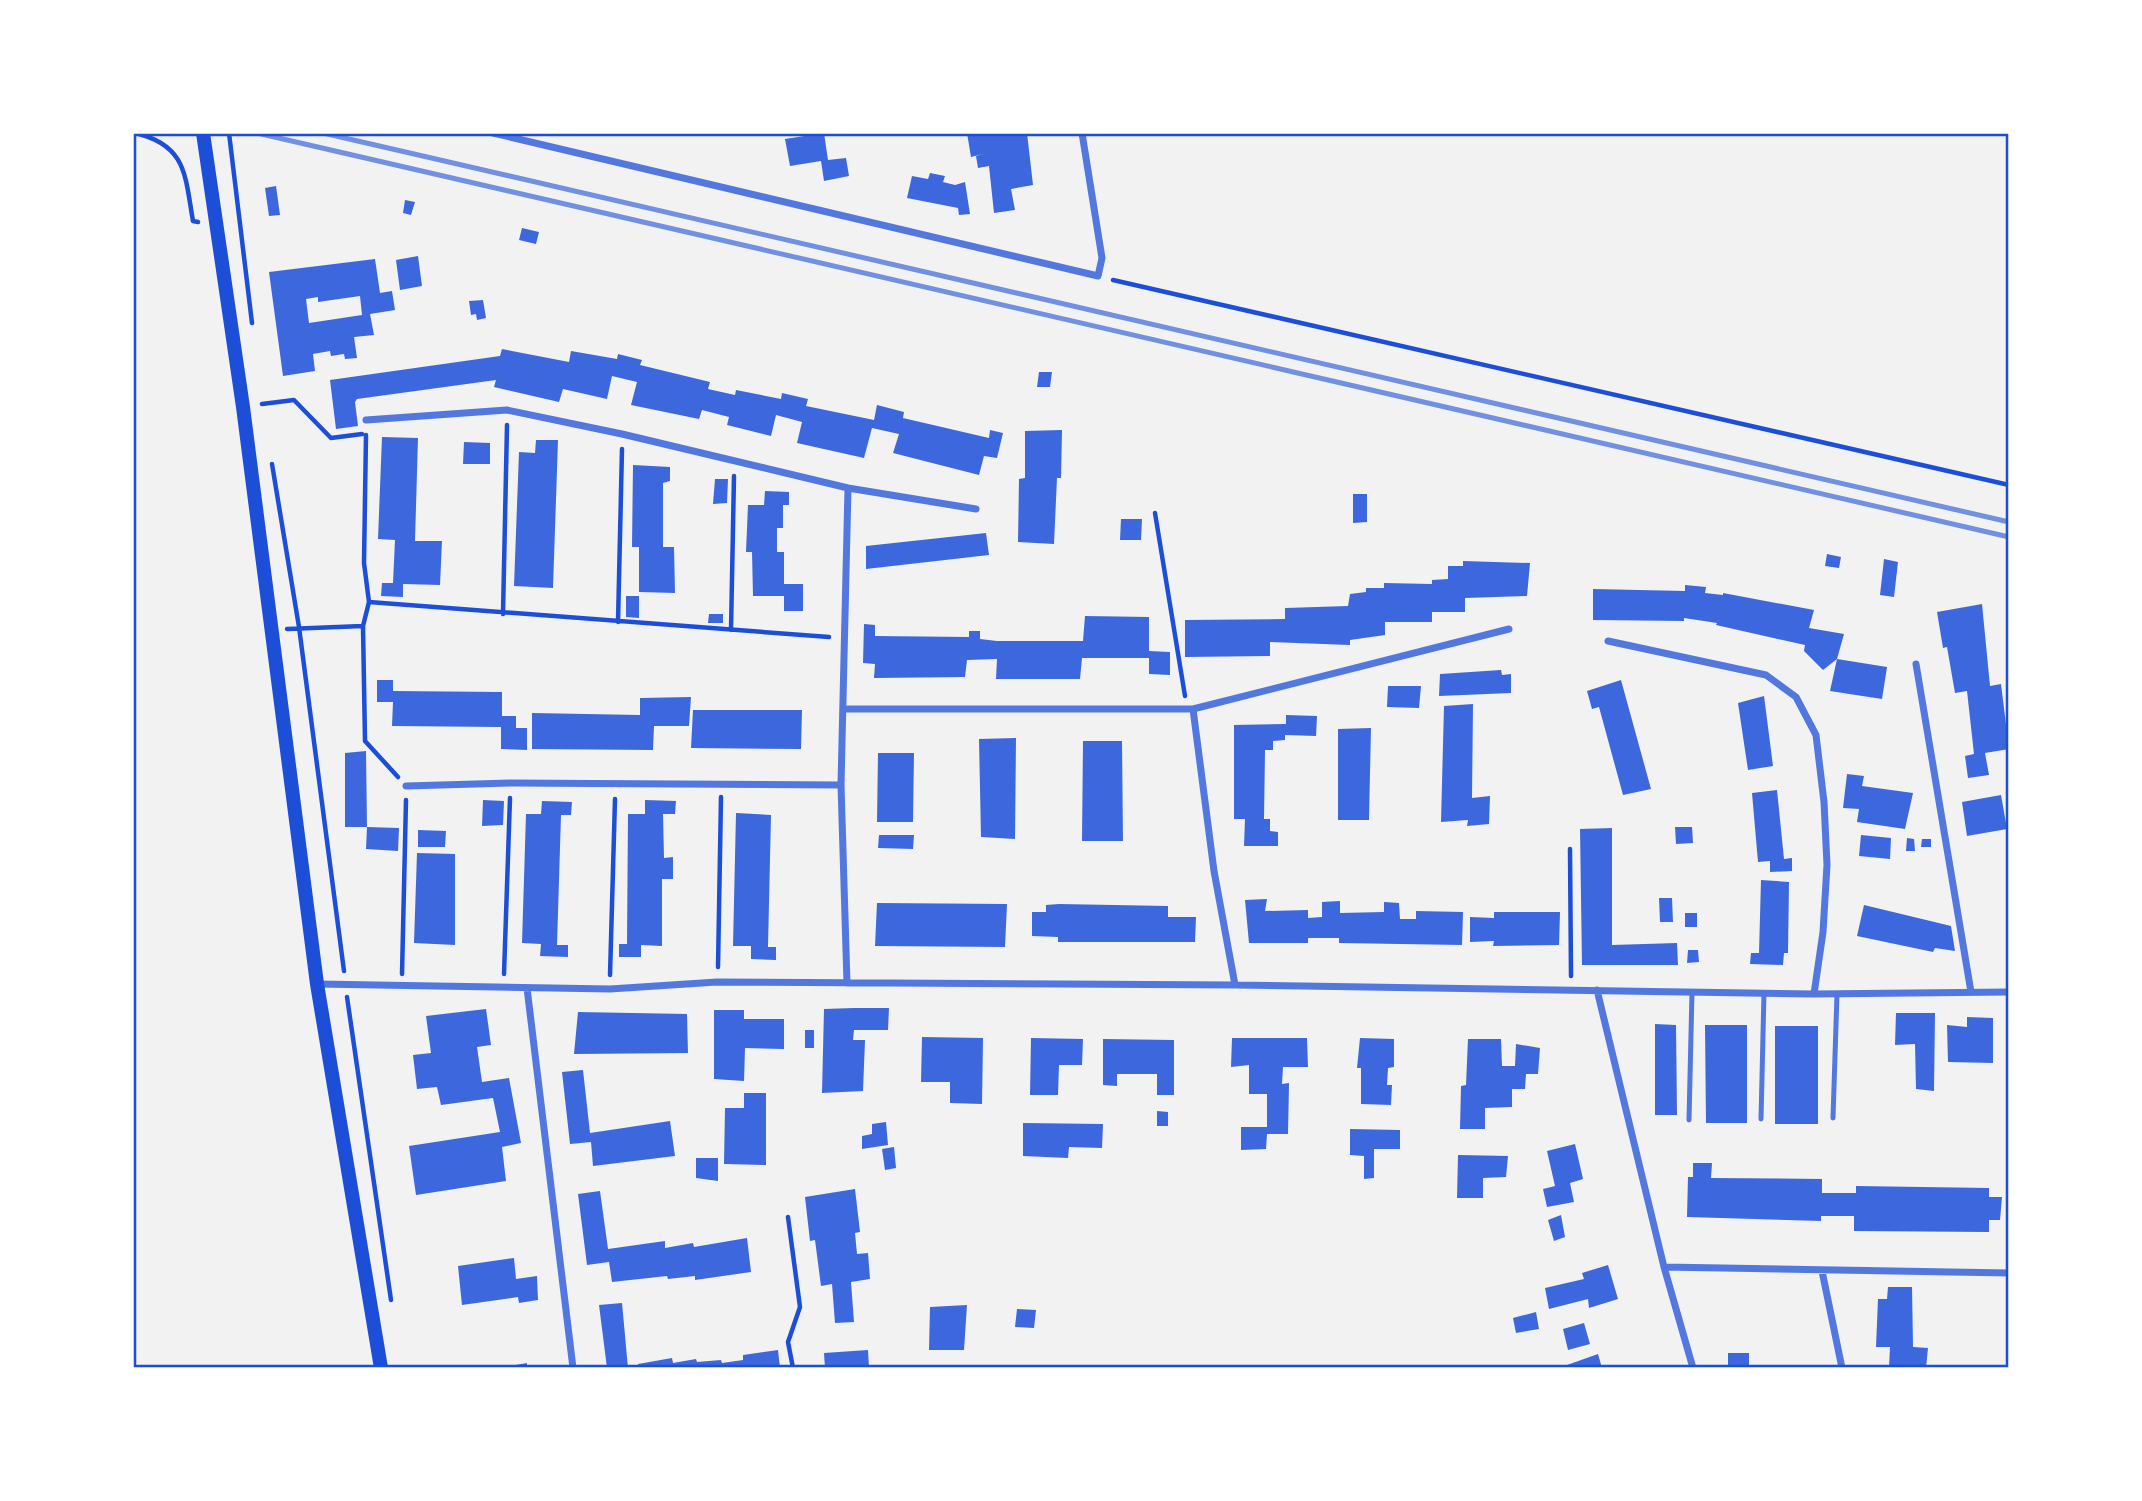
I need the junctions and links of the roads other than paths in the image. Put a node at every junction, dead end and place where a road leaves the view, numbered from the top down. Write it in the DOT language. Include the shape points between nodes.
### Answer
graph roads {
  1 [pos="203,133"];
  2 [pos="493,133"];
  3 [pos="1082,133"];
  4 [pos="366,420"];
  5 [pos="848,488"];
  6 [pos="976,509"];
  7 [pos="1509,629"];
  8 [pos="1608,641"];
  9 [pos="1916,664"];
  10 [pos="844,709"];
  11 [pos="1193,709"];
  12 [pos="841,785"];
  13 [pos="406,786"];
  14 [pos="847,983"];
  15 [pos="317,984"];
  16 [pos="1235,985"];
  17 [pos="527,988"];
  18 [pos="1597,990"];
  19 [pos="1692,992"];
  20 [pos="1971,992"];
  21 [pos="2009,992"];
  22 [pos="1765,993"];
  23 [pos="1814,994"];
  24 [pos="1837,994"];
  25 [pos="1833,1118"];
  26 [pos="1761,1119"];
  27 [pos="1689,1120"];
  28 [pos="1664,1267"];
  29 [pos="1822,1271"];
  30 [pos="2009,1273"];
  31 [pos="381,1368"];
  32 [pos="573,1368"];
  33 [pos="1693,1368"];
  34 [pos="1842,1368"];
  1 -- 15 [label="main road"];
  2 -- 3 [label="street" via="1098,276 1102,258"];
  4 -- 5 [label="street" via="507,410"];
  5 -- 6 [label="street"];
  5 -- 10 [label="street"];
  7 -- 11 [label="street"];
  8 -- 23 [label="street" via="1766,675 1796,697 1816,735 1824,802 1827,865"];
  9 -- 20 [label="street"];
  10 -- 11 [label="street"];
  10 -- 12 [label="street"];
  11 -- 16 [label="street" via="1214,871"];
  12 -- 13 [label="street"];
  12 -- 14 [label="street"];
  14 -- 16 [label="street"];
  14 -- 17 [label="street"];
  15 -- 17 [label="street"];
  15 -- 31 [label="main road"];
  16 -- 18 [label="street"];
  17 -- 32 [label="street"];
  18 -- 19 [label="street"];
  18 -- 28 [label="street"];
  19 -- 22 [label="street"];
  19 -- 27 [label="lane"];
  20 -- 21 [label="street"];
  20 -- 24 [label="street"];
  22 -- 23 [label="street"];
  22 -- 26 [label="lane"];
  23 -- 24 [label="street"];
  24 -- 25 [label="lane"];
  28 -- 29 [label="street"];
  28 -- 33 [label="street"];
  29 -- 30 [label="street"];
  29 -- 34 [label="street"];
}
